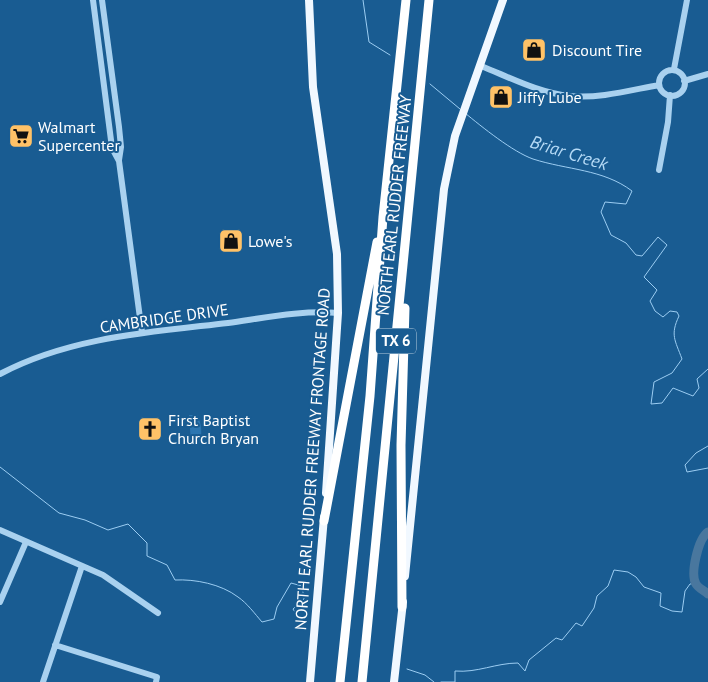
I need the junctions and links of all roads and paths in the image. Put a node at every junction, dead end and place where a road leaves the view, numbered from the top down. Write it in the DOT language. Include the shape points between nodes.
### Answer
graph roads {
  1 [pos="309,0"];
  2 [pos="406,0"];
  3 [pos="429,0"];
  4 [pos="504,0"];
  5 [pos="687,0"];
  6 [pos="102,1"];
  7 [pos="93,2"];
  8 [pos="108,44"];
  9 [pos="99,46"];
  10 [pos="481,66"];
  11 [pos="674,69"];
  12 [pos="708,74"];
  13 [pos="684,81"];
  14 [pos="659,85"];
  15 [pos="105,94"];
  16 [pos="115,94"];
  17 [pos="670,95"];
  18 [pos="119,161"];
  19 [pos="659,170"];
  20 [pos="383,217"];
  21 [pos="405,256"];
  22 [pos="338,312"];
  23 [pos="142,333"];
  24 [pos="0,374"];
  25 [pos="324,521"];
  26 [pos="0,530"];
  27 [pos="26,542"];
  28 [pos="82,566"];
  29 [pos="0,602"];
  30 [pos="402,607"];
  31 [pos="158,613"];
  32 [pos="55,645"];
  33 [pos="156,680"];
  34 [pos="43,682"];
  35 [pos="310,682"];
  36 [pos="340,682"];
  37 [pos="362,682"];
  38 [pos="394,682"];
  1 -- 22 [label="main road, NORTH EARL RUDDER FREEWAY FRONTAGE ROAD" via="313,87 337,254"];
  2 -- 20 [label="highway, NORTH EARL RUDDER FREEWAY / TX 6"];
  3 -- 21 [label="highway, NORTH EARL RUDDER FREEWAY / TX 6"];
  4 -- 10 [label="main road"];
  5 -- 11 [label="street"];
  6 -- 7 [label="street"];
  6 -- 8 [label="street"];
  7 -- 9 [label="street"];
  8 -- 9 [label="street"];
  8 -- 16 [label="street"];
  9 -- 15 [label="street"];
  10 -- 14 [label="street" via="546,91 570,96"];
  10 -- 30 [label="main road" via="462,116 444,189"];
  11 -- 13 [label="street" via="680,72"];
  11 -- 14 [label="street" via="663,73"];
  12 -- 13 [label="street"];
  13 -- 17 [label="street" via="680,92"];
  14 -- 17 [label="street" via="664,94"];
  15 -- 16 [label="street"];
  15 -- 18 [label="street" via="112,148"];
  16 -- 18 [label="street" via="121,147"];
  17 -- 19 [label="street"];
  18 -- 23 [label="street"];
  20 -- 25 [label="highway" via="370,270"];
  20 -- 36 [label="highway, NORTH EARL RUDDER FREEWAY / TX 6" via="370,396"];
  21 -- 30 [label="highway"];
  21 -- 37 [label="highway, NORTH EARL RUDDER FREEWAY / TX 6"];
  22 -- 23 [label="street, CAMBRIDGE DRIVE"];
  22 -- 25 [label="main road, NORTH EARL RUDDER FREEWAY FRONTAGE ROAD"];
  23 -- 24 [label="street, CAMBRIDGE DRIVE" via="78,344"];
  25 -- 35 [label="main road, NORTH EARL RUDDER FREEWAY FRONTAGE ROAD"];
  26 -- 27 [label="street"];
  27 -- 28 [label="street"];
  27 -- 29 [label="street"];
  28 -- 31 [label="street" via="113,580"];
  28 -- 32 [label="street"];
  30 -- 38 [label="main road"];
  32 -- 33 [label="street"];
  32 -- 34 [label="street"];
}
